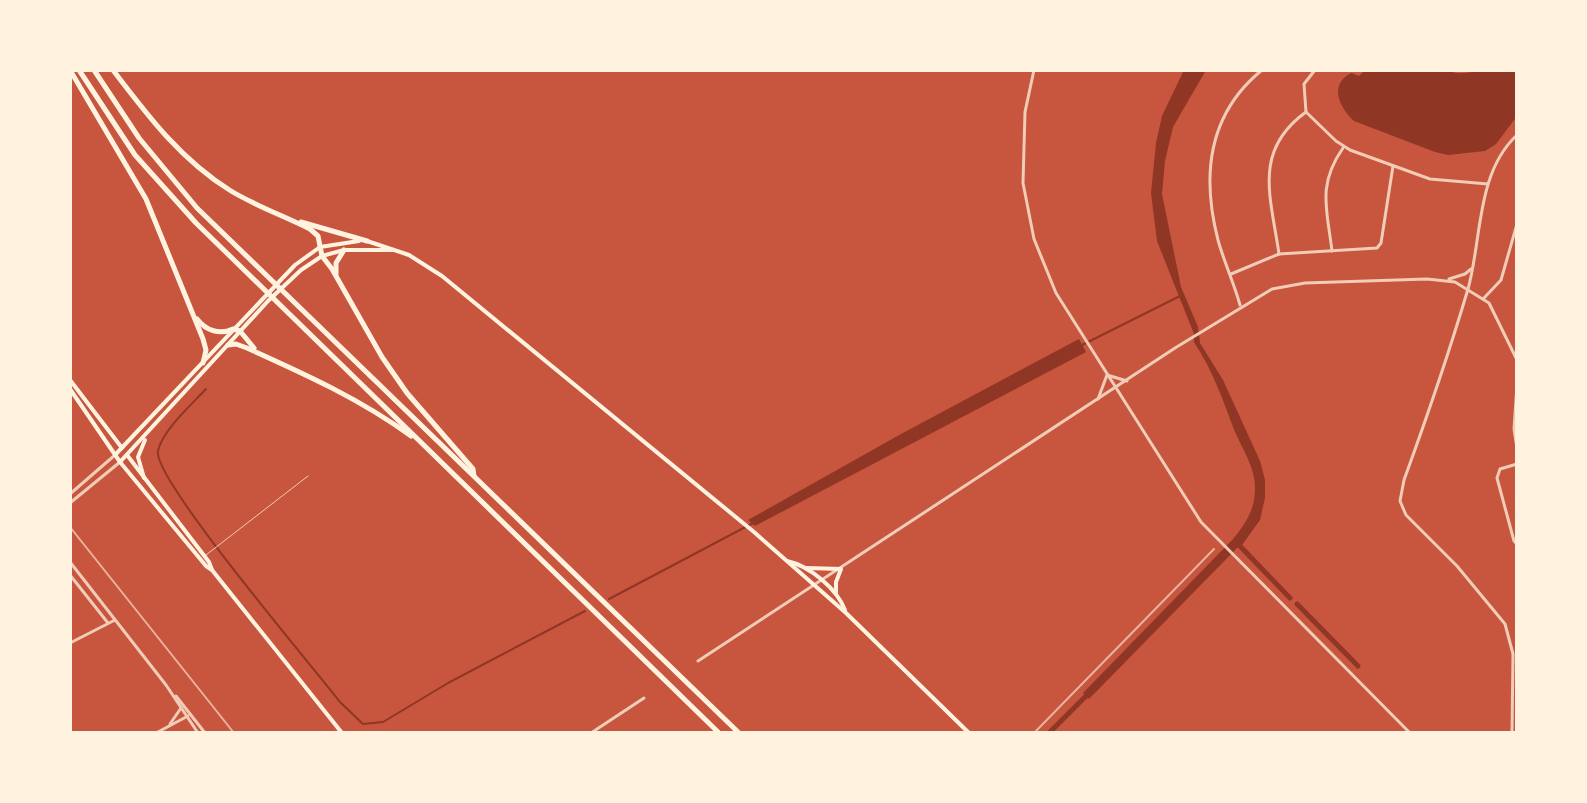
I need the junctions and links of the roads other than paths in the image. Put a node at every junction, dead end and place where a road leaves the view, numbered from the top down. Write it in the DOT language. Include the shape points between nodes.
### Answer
graph roads {
  1 [pos="70,70"];
  2 [pos="79,70"];
  3 [pos="94,70"];
  4 [pos="113,70"];
  5 [pos="1034,70"];
  6 [pos="1262,70"];
  7 [pos="1315,70"];
  8 [pos="1306,112"];
  9 [pos="1517,135"];
  10 [pos="1343,147"];
  11 [pos="1393,166"];
  12 [pos="1488,184"];
  13 [pos="289,218"];
  14 [pos="1517,228"];
  15 [pos="367,241"];
  16 [pos="320,247"];
  17 [pos="344,250"];
  18 [pos="394,250"];
  19 [pos="1332,251"];
  20 [pos="1279,254"];
  21 [pos="322,256"];
  22 [pos="1473,266"];
  23 [pos="1231,274"];
  24 [pos="336,275"];
  25 [pos="1445,280"];
  26 [pos="283,281"];
  27 [pos="1468,288"];
  28 [pos="1484,298"];
  29 [pos="1240,307"];
  30 [pos="194,315"];
  31 [pos="236,330"];
  32 [pos="228,345"];
  33 [pos="258,353"];
  34 [pos="1517,360"];
  35 [pos="203,363"];
  36 [pos="1107,375"];
  37 [pos="70,380"];
  38 [pos="1127,381"];
  39 [pos="1517,385"];
  40 [pos="1116,388"];
  41 [pos="70,389"];
  42 [pos="1097,401"];
  43 [pos="150,431"];
  44 [pos="424,445"];
  45 [pos="122,448"];
  46 [pos="1517,448"];
  47 [pos="115,455"];
  48 [pos="127,455"];
  49 [pos="120,462"];
  50 [pos="1517,464"];
  51 [pos="308,476"];
  52 [pos="474,476"];
  53 [pos="144,478"];
  54 [pos="70,494"];
  55 [pos="70,503"];
  56 [pos="1517,544"];
  57 [pos="202,558"];
  58 [pos="787,561"];
  59 [pos="70,562"];
  60 [pos="804,568"];
  61 [pos="841,569"];
  62 [pos="70,575"];
  63 [pos="823,581"];
  64 [pos="816,586"];
  65 [pos="837,595"];
  66 [pos="846,613"];
  67 [pos="115,620"];
  68 [pos="108,623"];
  69 [pos="70,643"];
  70 [pos="698,661"];
  71 [pos="166,685"];
  72 [pos="644,698"];
  73 [pos="181,707"];
  74 [pos="189,715"];
  75 [pos="168,727"];
  76 [pos="156,733"];
  77 [pos="198,733"];
  78 [pos="205,733"];
  79 [pos="342,733"];
  80 [pos="591,733"];
  81 [pos="719,733"];
  82 [pos="739,733"];
  83 [pos="969,733"];
  84 [pos="1410,733"];
  85 [pos="1512,733"];
  1 -- 30 [label="highway" via="146,199"];
  2 -- 44 [label="highway" via="162,187"];
  3 -- 52 [label="highway" via="184,193"];
  4 -- 13 [label="highway" via="183,156 232,191"];
  5 -- 36 [label="street" via="1022,165 1029,219 1047,273"];
  6 -- 23 [label="street" via="1231,100 1213,145 1214,222"];
  7 -- 8 [label="street" via="1304,84"];
  8 -- 10 [label="street"];
  8 -- 20 [label="street" via="1282,133 1271,159"];
  9 -- 12 [label="street"];
  10 -- 11 [label="street"];
  10 -- 19 [label="street" via="1325,186"];
  11 -- 12 [label="street" via="1437,180"];
  11 -- 19 [label="street" via="1381,243 1375,250"];
  12 -- 22 [label="street"];
  13 -- 15 [label="highway"];
  13 -- 16 [label="highway" via="314,232"];
  14 -- 28 [label="street" via="1501,280"];
  15 -- 16 [label="main road"];
  15 -- 18 [label="main road"];
  16 -- 21 [label="highway"];
  16 -- 26 [label="main road"];
  17 -- 18 [label="main road"];
  17 -- 21 [label="main road"];
  17 -- 24 [label="highway"];
  18 -- 58 [label="main road" via="442,276"];
  19 -- 20 [label="street"];
  20 -- 23 [label="street"];
  21 -- 24 [label="highway"];
  21 -- 26 [label="main road"];
  22 -- 25 [label="street"];
  22 -- 27 [label="street"];
  23 -- 29 [label="street"];
  24 -- 52 [label="highway" via="407,393"];
  25 -- 27 [label="street"];
  25 -- 29 [label="street" via="1287,285"];
  26 -- 31 [label="main road"];
  27 -- 28 [label="street"];
  27 -- 85 [label="street" via="1400,501 1412,524 1457,566 1505,624 1513,654"];
  28 -- 34 [label="street"];
  29 -- 38 [label="street"];
  30 -- 31 [label="highway" via="213,331"];
  30 -- 35 [label="highway" via="206,350"];
  31 -- 32 [label="main road"];
  31 -- 33 [label="highway"];
  31 -- 35 [label="main road"];
  32 -- 33 [label="highway"];
  32 -- 43 [label="main road"];
  33 -- 44 [label="highway" via="359,401"];
  35 -- 45 [label="main road"];
  36 -- 38 [label="street"];
  36 -- 40 [label="street"];
  36 -- 42 [label="street"];
  37 -- 45 [label="main road"];
  38 -- 40 [label="street"];
  39 -- 46 [label="street"];
  40 -- 42 [label="street"];
  40 -- 84 [label="street" via="1194,511 1222,544"];
  41 -- 47 [label="main road"];
  42 -- 61 [label="street"];
  43 -- 48 [label="main road"];
  43 -- 53 [label="main road" via="139,452"];
  44 -- 81 [label="highway"];
  45 -- 47 [label="main road"];
  45 -- 48 [label="main road"];
  47 -- 49 [label="main road"];
  47 -- 54 [label="street"];
  48 -- 49 [label="main road"];
  48 -- 53 [label="main road"];
  49 -- 55 [label="street"];
  49 -- 57 [label="main road"];
  50 -- 56 [label="street" via="1500,469 1497,478"];
  51 -- 57 [label="lane"];
  52 -- 82 [label="highway"];
  53 -- 57 [label="main road"];
  57 -- 79 [label="main road"];
  58 -- 60 [label="main road"];
  58 -- 64 [label="main road"];
  59 -- 67 [label="street"];
  60 -- 61 [label="main road"];
  60 -- 63 [label="main road"];
  61 -- 63 [label="street"];
  61 -- 65 [label="main road"];
  62 -- 68 [label="street"];
  63 -- 64 [label="street"];
  63 -- 65 [label="main road"];
  64 -- 66 [label="main road"];
  64 -- 70 [label="street"];
  65 -- 66 [label="main road"];
  66 -- 83 [label="main road"];
  67 -- 68 [label="street"];
  67 -- 71 [label="street"];
  68 -- 69 [label="street"];
  71 -- 73 [label="street"];
  71 -- 74 [label="street"];
  72 -- 80 [label="street"];
  73 -- 74 [label="street"];
  73 -- 75 [label="street"];
  74 -- 75 [label="street"];
  74 -- 77 [label="street"];
  74 -- 78 [label="street"];
  75 -- 76 [label="street"];
}
